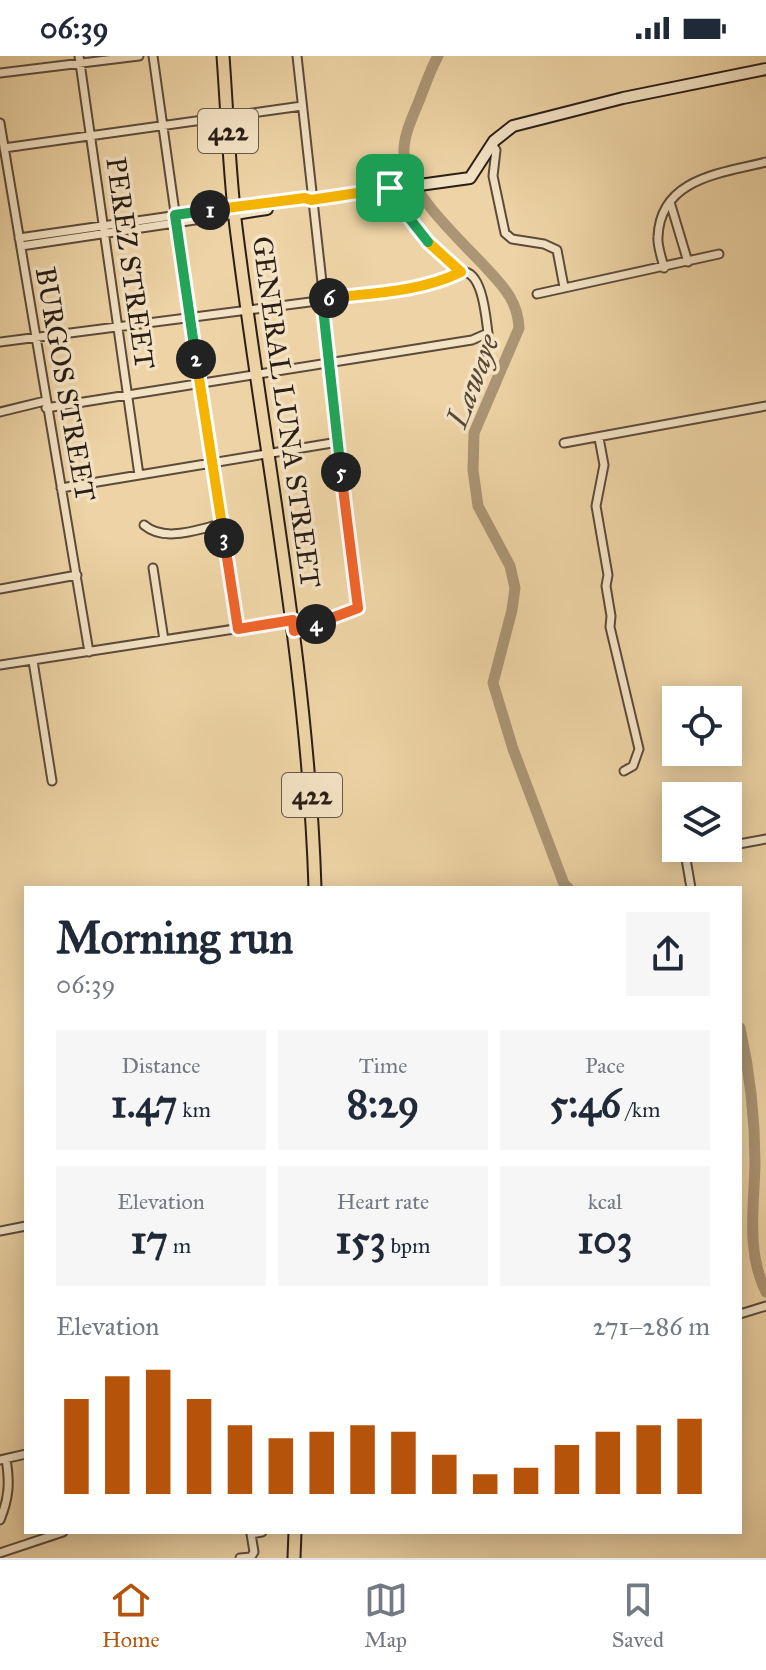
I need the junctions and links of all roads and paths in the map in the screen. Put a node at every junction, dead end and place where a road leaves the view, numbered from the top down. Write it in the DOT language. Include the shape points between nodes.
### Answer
graph roads {
  1 [pos="139,56"];
  2 [pos="153,56"];
  3 [pos="223,56"];
  4 [pos="297,56"];
  5 [pos="80,60"];
  6 [pos="766,69"];
  7 [pos="0,73"];
  8 [pos="302,106"];
  9 [pos="227,117"];
  10 [pos="0,123"];
  11 [pos="162,126"];
  12 [pos="90,135"];
  13 [pos="492,144"];
  14 [pos="4,148"];
  15 [pos="766,162"];
  16 [pos="391,188"];
  17 [pos="311,200"];
  18 [pos="670,202"];
  19 [pos="234,210"];
  20 [pos="175,219"];
  21 [pos="104,230"];
  22 [pos="20,242"];
  23 [pos="719,254"];
  24 [pos="688,262"];
  25 [pos="664,268"];
  26 [pos="464,272"];
  27 [pos="564,287"];
  28 [pos="537,294"];
  29 [pos="322,299"];
  30 [pos="248,308"];
  31 [pos="189,316"];
  32 [pos="118,325"];
  33 [pos="35,337"];
  34 [pos="0,342"];
  35 [pos="329,362"];
  36 [pos="257,375"];
  37 [pos="199,383"];
  38 [pos="128,395"];
  39 [pos="46,405"];
  40 [pos="766,406"];
  41 [pos="0,412"];
  42 [pos="599,438"];
  43 [pos="338,442"];
  44 [pos="564,443"];
  45 [pos="269,453"];
  46 [pos="213,463"];
  47 [pos="139,475"];
  48 [pos="61,488"];
  49 [pos="222,524"];
  50 [pos="144,525"];
  51 [pos="153,568"];
  52 [pos="77,575"];
  53 [pos="0,589"];
  54 [pos="293,626"];
  55 [pos="238,629"];
  56 [pos="164,640"];
  57 [pos="89,652"];
  58 [pos="33,661"];
  59 [pos="0,665"];
  60 [pos="624,771"];
  61 [pos="52,781"];
  62 [pos="766,839"];
  63 [pos="742,843"];
  64 [pos="687,862"];
  65 [pos="315,886"];
  66 [pos="691,886"];
  67 [pos="24,1226"];
  68 [pos="0,1231"];
  69 [pos="766,1306"];
  70 [pos="742,1314"];
  71 [pos="24,1455"];
  72 [pos="3,1460"];
  73 [pos="0,1520"];
  74 [pos="57,1534"];
  75 [pos="251,1534"];
  76 [pos="295,1534"];
  77 [pos="0,1553"];
  78 [pos="240,1558"];
  79 [pos="294,1558"];
  1 -- 5 [label="street"];
  2 -- 11 [label="street"];
  3 -- 9 [label="main road, GENERAL LUNA STREET / 422"];
  4 -- 8 [label="street"];
  5 -- 7 [label="street"];
  5 -- 12 [label="street, PEREZ STREET"];
  6 -- 13 [label="street" via="526,122 503,132"];
  8 -- 9 [label="street"];
  8 -- 17 [label="street"];
  9 -- 11 [label="street"];
  9 -- 19 [label="main road, GENERAL LUNA STREET / 422"];
  10 -- 14 [label="street, BURGOS STREET"];
  11 -- 12 [label="street"];
  11 -- 20 [label="street"];
  12 -- 14 [label="street"];
  12 -- 21 [label="street, PEREZ STREET"];
  13 -- 16 [label="street" via="473,176"];
  13 -- 27 [label="street" via="502,229 512,239 557,250"];
  14 -- 22 [label="street, BURGOS STREET"];
  15 -- 18 [label="street" via="681,188"];
  16 -- 17 [label="street"];
  16 -- 26 [label="street" via="418,230"];
  17 -- 19 [label="street"];
  17 -- 29 [label="street"];
  18 -- 24 [label="street"];
  18 -- 25 [label="street" via="658,237"];
  19 -- 20 [label="street"];
  19 -- 30 [label="main road, GENERAL LUNA STREET / 422"];
  20 -- 21 [label="street"];
  20 -- 31 [label="street"];
  21 -- 22 [label="street"];
  21 -- 32 [label="street, PEREZ STREET"];
  22 -- 33 [label="street, BURGOS STREET"];
  23 -- 24 [label="street"];
  24 -- 25 [label="street"];
  25 -- 27 [label="street"];
  26 -- 29 [label="street" via="418,288"];
  26 -- 35 [label="street" via="482,293 488,333 472,340"];
  27 -- 28 [label="street"];
  29 -- 30 [label="street"];
  29 -- 35 [label="street"];
  30 -- 31 [label="street"];
  30 -- 36 [label="main road, GENERAL LUNA STREET / 422"];
  31 -- 32 [label="street"];
  31 -- 37 [label="street"];
  32 -- 33 [label="street"];
  32 -- 38 [label="street, PEREZ STREET"];
  33 -- 34 [label="street"];
  33 -- 39 [label="street, BURGOS STREET"];
  35 -- 36 [label="street"];
  35 -- 43 [label="street"];
  36 -- 37 [label="street"];
  36 -- 45 [label="main road, GENERAL LUNA STREET / 422"];
  37 -- 38 [label="street"];
  37 -- 46 [label="street"];
  38 -- 39 [label="street"];
  38 -- 47 [label="street, PEREZ STREET"];
  39 -- 41 [label="street"];
  39 -- 48 [label="street, BURGOS STREET"];
  40 -- 42 [label="street"];
  42 -- 44 [label="street"];
  42 -- 60 [label="street" via="604,465 596,506 610,627 639,749 633,766"];
  43 -- 45 [label="street"];
  43 -- 54 [label="street" via="358,608"];
  45 -- 46 [label="street"];
  45 -- 54 [label="main road, GENERAL LUNA STREET / 422"];
  46 -- 47 [label="street"];
  46 -- 49 [label="street"];
  47 -- 48 [label="street"];
  48 -- 52 [label="street, BURGOS STREET"];
  49 -- 50 [label="street" via="174,534"];
  49 -- 55 [label="street"];
  51 -- 56 [label="street"];
  52 -- 53 [label="street"];
  52 -- 57 [label="street, BURGOS STREET"];
  54 -- 55 [label="street"];
  54 -- 65 [label="main road, 422" via="309,757"];
  55 -- 56 [label="street"];
  56 -- 57 [label="street"];
  57 -- 58 [label="street"];
  58 -- 59 [label="street"];
  58 -- 61 [label="street"];
  62 -- 63 [label="street"];
  64 -- 66 [label="street"];
  67 -- 68 [label="street"];
  69 -- 70 [label="street"];
  71 -- 72 [label="street"];
  72 -- 73 [label="street" via="10,1485"];
  74 -- 77 [label="street"];
  75 -- 78 [label="street" via="254,1552"];
  76 -- 79 [label="main road"];
}
